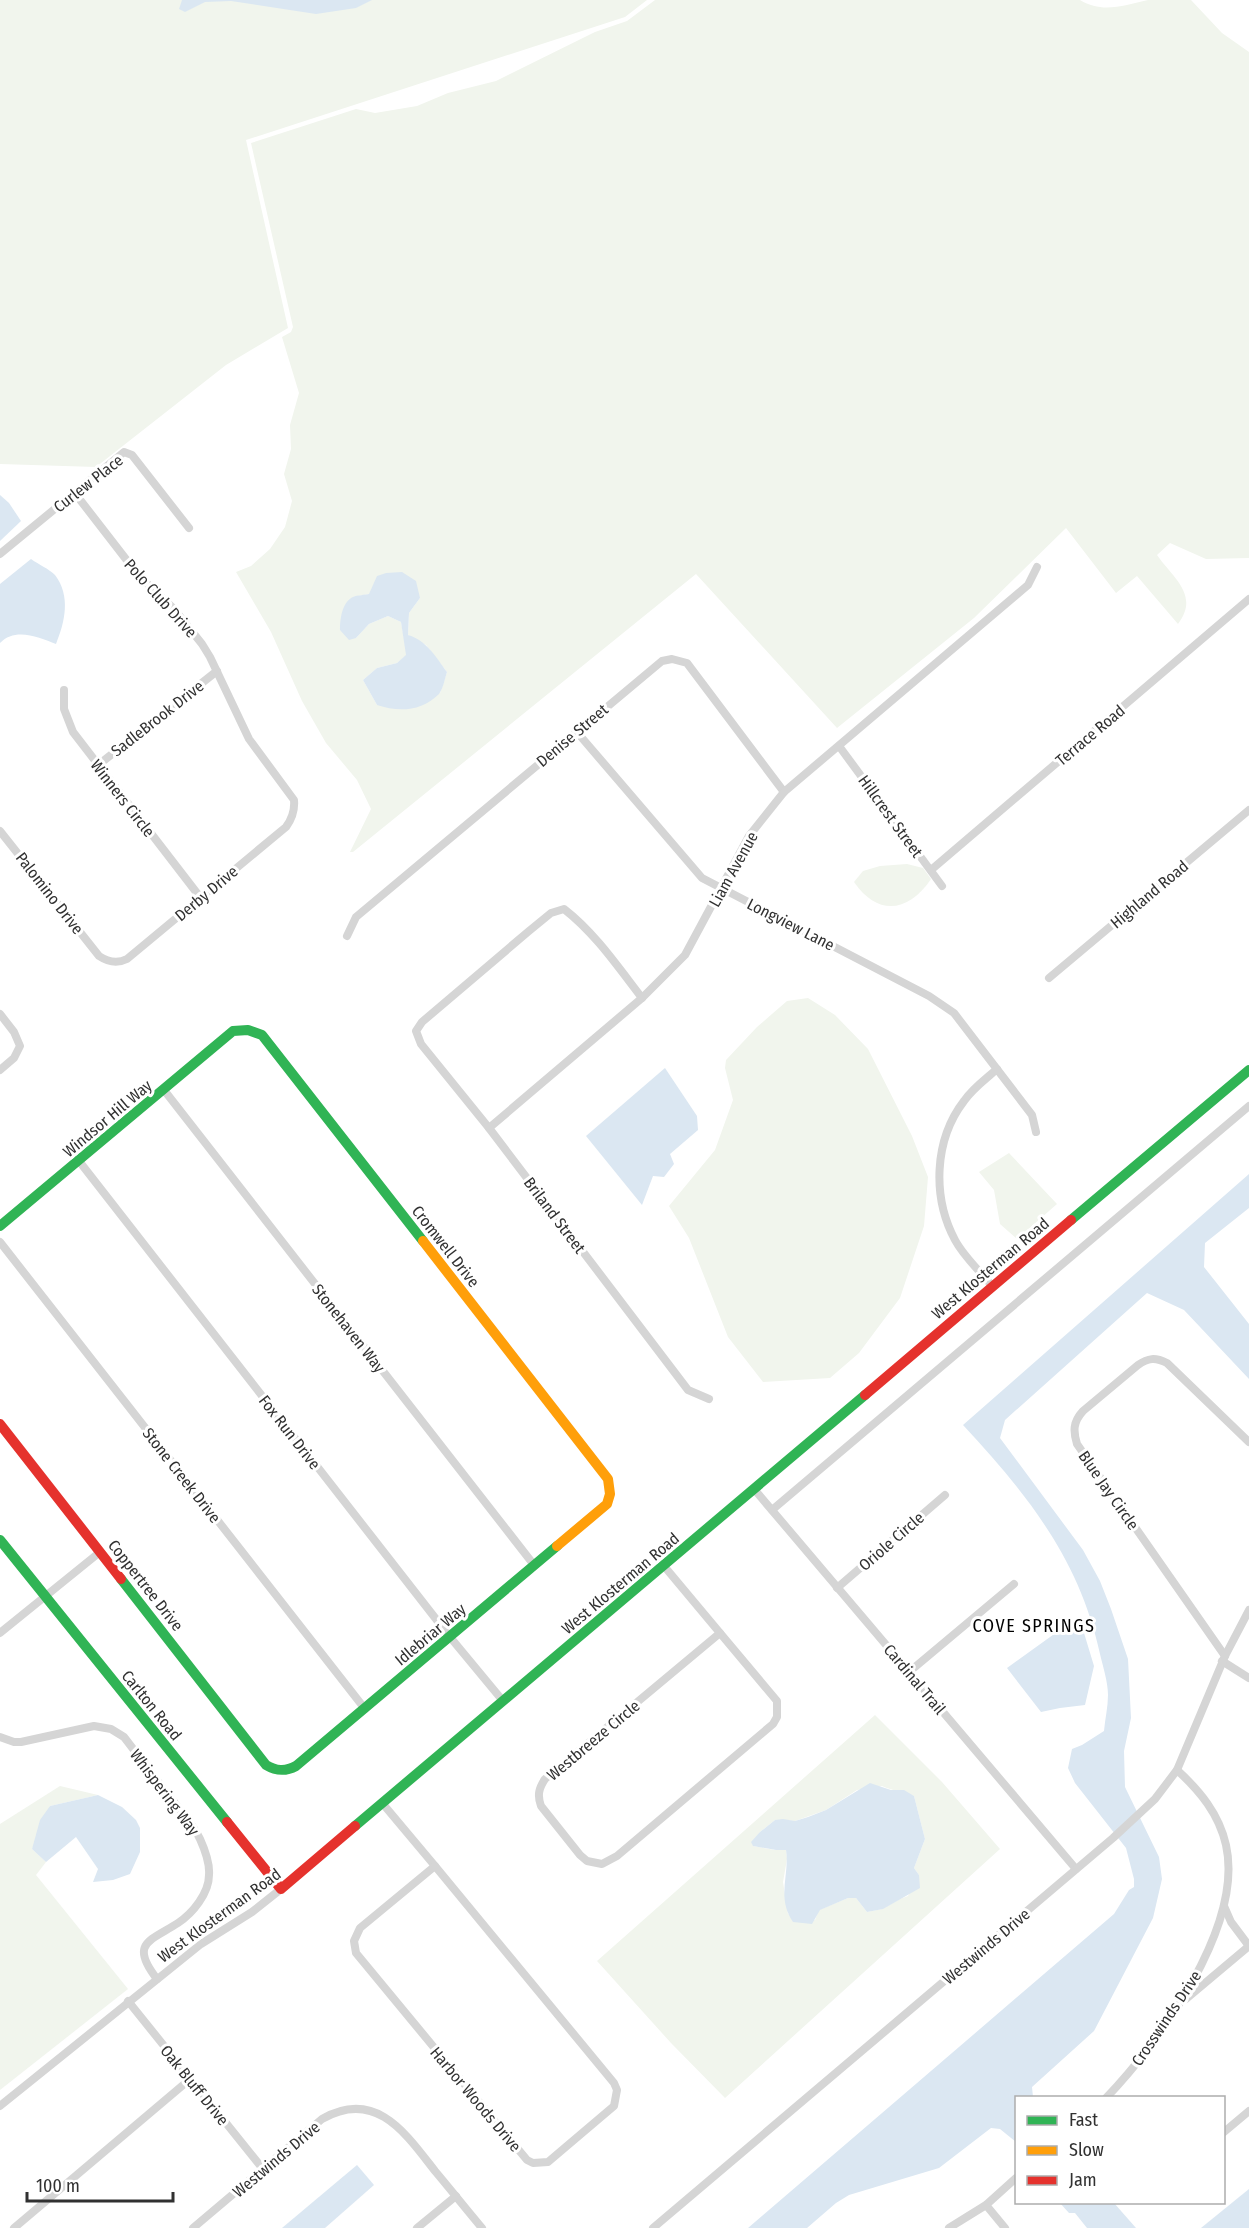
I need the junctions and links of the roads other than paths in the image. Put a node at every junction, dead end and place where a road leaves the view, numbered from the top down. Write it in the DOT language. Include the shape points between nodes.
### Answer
graph roads {
  1 [pos="74,492"];
  2 [pos="189,528"];
  3 [pos="0,554"];
  4 [pos="1037,567"];
  5 [pos="1249,599"];
  6 [pos="217,671"];
  7 [pos="64,690"];
  8 [pos="576,731"];
  9 [pos="839,746"];
  10 [pos="97,766"];
  11 [pos="784,792"];
  12 [pos="294,800"];
  13 [pos="1249,810"];
  14 [pos="0,831"];
  15 [pos="931,870"];
  16 [pos="942,886"];
  17 [pos="722,889"];
  18 [pos="200,897"];
  19 [pos="347,936"];
  20 [pos="99,956"];
  21 [pos="1049,978"];
  22 [pos="642,998"];
  23 [pos="0,1014"];
  24 [pos="233,1031"];
  25 [pos="998,1069"];
  26 [pos="0,1070"];
  27 [pos="1249,1070"];
  28 [pos="164,1090"];
  29 [pos="1249,1106"];
  30 [pos="489,1128"];
  31 [pos="1036,1132"];
  32 [pos="79,1161"];
  33 [pos="0,1226"];
  34 [pos="0,1242"];
  35 [pos="992,1286"];
  36 [pos="709,1399"];
  37 [pos="0,1424"];
  38 [pos="1249,1442"];
  39 [pos="754,1489"];
  40 [pos="945,1495"];
  41 [pos="607,1504"];
  42 [pos="772,1509"];
  43 [pos="0,1540"];
  44 [pos="100,1552"];
  45 [pos="534,1565"];
  46 [pos="664,1566"];
  47 [pos="1014,1584"];
  48 [pos="837,1588"];
  49 [pos="45,1596"];
  50 [pos="1249,1610"];
  51 [pos="0,1633"];
  52 [pos="720,1633"];
  53 [pos="450,1637"];
  54 [pos="1224,1658"];
  55 [pos="909,1672"];
  56 [pos="1249,1678"];
  57 [pos="504,1701"];
  58 [pos="364,1709"];
  59 [pos="0,1737"];
  60 [pos="266,1765"];
  61 [pos="1177,1770"];
  62 [pos="383,1803"];
  63 [pos="435,1866"];
  64 [pos="1076,1869"];
  65 [pos="281,1889"];
  66 [pos="1224,1905"];
  67 [pos="1249,1946"];
  68 [pos="157,1979"];
  69 [pos="128,2001"];
  70 [pos="1180,2004"];
  71 [pos="189,2080"];
  72 [pos="1107,2096"];
  73 [pos="0,2106"];
  74 [pos="1249,2111"];
  75 [pos="1225,2131"];
  76 [pos="263,2169"];
  77 [pos="1015,2180"];
  78 [pos="456,2196"];
  79 [pos="986,2205"];
  80 [pos="14,2228"];
  81 [pos="193,2228"];
  82 [pos="417,2228"];
  83 [pos="482,2228"];
  84 [pos="653,2228"];
  85 [pos="950,2228"];
  86 [pos="1005,2228"];
  1 -- 2 [label="street, Curlew Place" via="129,452"];
  1 -- 3 [label="street, Curlew Place"];
  1 -- 6 [label="street, Polo Club Drive" via="139,576 174,609"];
  4 -- 9 [label="street, Liam Avenue" via="1028,585"];
  5 -- 15 [label="street, Terrace Road"];
  6 -- 10 [label="street, SadleBrook Drive"];
  6 -- 12 [label="street, Polo Club Drive" via="249,740"];
  7 -- 10 [label="street, Winners Circle" via="69,725"];
  8 -- 11 [label="street, Denise Street" via="658,663 667,659 682,661"];
  8 -- 17 [label="street, Longview Lane" via="694,870"];
  8 -- 19 [label="street, Denise Street" via="356,917"];
  9 -- 11 [label="street, Liam Avenue"];
  9 -- 15 [label="street, Hillcrest Street"];
  10 -- 18 [label="street, Winners Circle"];
  11 -- 17 [label="street, Liam Avenue" via="749,836"];
  12 -- 18 [label="street, Derby Drive" via="294,812 286,827"];
  13 -- 21 [label="street, Highland Road"];
  14 -- 20 [label="street, Palomino Drive"];
  15 -- 16 [label="street, Hillcrest Street"];
  17 -- 22 [label="street, Liam Avenue" via="685,955"];
  17 -- 25 [label="street, Longview Lane" via="939,1001 954,1013"];
  18 -- 20 [label="street, Derby Drive" via="127,960 112,962"];
  22 -- 30 [label="street, Liam Avenue"];
  22 -- 30 [label="street, Briland Street" via="602,947 564,909 551,913 529,931 416,1031 421,1044"];
  23 -- 26 [label="street" via="20,1046 14,1058"];
  24 -- 28 [label="street, Windsor Hill Way"];
  24 -- 41 [label="street, Cromwell Drive" via="245,1029 262,1035 606,1476 610,1492"];
  25 -- 31 [label="street, Longview Lane" via="1032,1115"];
  25 -- 35 [label="street" via="970,1094 953,1117 942,1149 939,1182 944,1214 955,1239"];
  27 -- 35 [label="street, West Klosterman Road"];
  28 -- 32 [label="street, Windsor Hill Way"];
  28 -- 45 [label="street, Stonehaven Way"];
  29 -- 42 [label="street"];
  30 -- 36 [label="street, Briland Street" via="688,1390"];
  32 -- 33 [label="street, Windsor Hill Way"];
  32 -- 53 [label="street, Fox Run Drive"];
  34 -- 58 [label="street, Stone Creek Drive"];
  35 -- 39 [label="street, West Klosterman Road"];
  37 -- 44 [label="street, Coppertree Drive"];
  38 -- 54 [label="street, Blue Jay Circle" via="1167,1363 1153,1358 1138,1365 1075,1420 1077,1444"];
  39 -- 42 [label="street, Cardinal Trail"];
  39 -- 46 [label="street, West Klosterman Road"];
  40 -- 48 [label="street, Oriole Circle"];
  41 -- 45 [label="street, Idlebriar Way"];
  42 -- 48 [label="street, Cardinal Trail"];
  43 -- 49 [label="street, Carlton Road"];
  44 -- 49 [label="street"];
  44 -- 60 [label="street, Coppertree Drive"];
  45 -- 53 [label="street, Idlebriar Way"];
  46 -- 52 [label="street"];
  46 -- 57 [label="street, West Klosterman Road"];
  47 -- 55 [label="street"];
  48 -- 55 [label="street, Cardinal Trail"];
  49 -- 51 [label="street"];
  49 -- 65 [label="street, Carlton Road"];
  50 -- 54 [label="street, Westwinds Drive"];
  52 -- 52 [label="street, Westbreeze Circle" via="540,1787 541,1806 587,1861 602,1864 617,1856 773,1724 777,1701"];
  53 -- 57 [label="street, Fox Run Drive"];
  53 -- 58 [label="street, Idlebriar Way"];
  54 -- 56 [label="street"];
  54 -- 61 [label="street, Westwinds Drive"];
  55 -- 64 [label="street, Cardinal Trail"];
  57 -- 62 [label="street, West Klosterman Road"];
  58 -- 60 [label="street, Idlebriar Way" via="291,1770 280,1771"];
  59 -- 68 [label="street, Whispering Way" via="21,1742 94,1726 111,1729 124,1737 196,1832 207,1860 207,1887 186,1916 146,1944 144,1959"];
  61 -- 64 [label="street, Westwinds Drive" via="1141,1813"];
  61 -- 66 [label="street, Crosswinds Drive" via="1206,1800 1222,1832 1228,1873"];
  62 -- 63 [label="street, Harbor Woods Drive"];
  62 -- 65 [label="street, West Klosterman Road"];
  63 -- 63 [label="street, Harbor Woods Drive" via="617,2090 614,2106 548,2162 527,2160 356,1953 354,1941 360,1928"];
  64 -- 84 [label="street, Westwinds Drive"];
  65 -- 68 [label="street, West Klosterman Road"];
  66 -- 67 [label="street"];
  66 -- 70 [label="street, Crosswinds Drive" via="1202,1965"];
  67 -- 70 [label="street"];
  68 -- 69 [label="street, West Klosterman Road"];
  69 -- 71 [label="street, Oak Bluff Drive"];
  69 -- 73 [label="street, West Klosterman Road"];
  70 -- 72 [label="street, Crosswinds Drive"];
  71 -- 76 [label="street, Oak Bluff Drive"];
  71 -- 80 [label="street"];
  74 -- 75 [label="street"];
  76 -- 78 [label="street, Westwinds Drive" via="330,2115 367,2111 401,2128"];
  76 -- 81 [label="street, Westwinds Drive"];
  77 -- 79 [label="street"];
  78 -- 82 [label="street"];
  78 -- 83 [label="street"];
  79 -- 85 [label="street"];
  79 -- 86 [label="street"];
}
